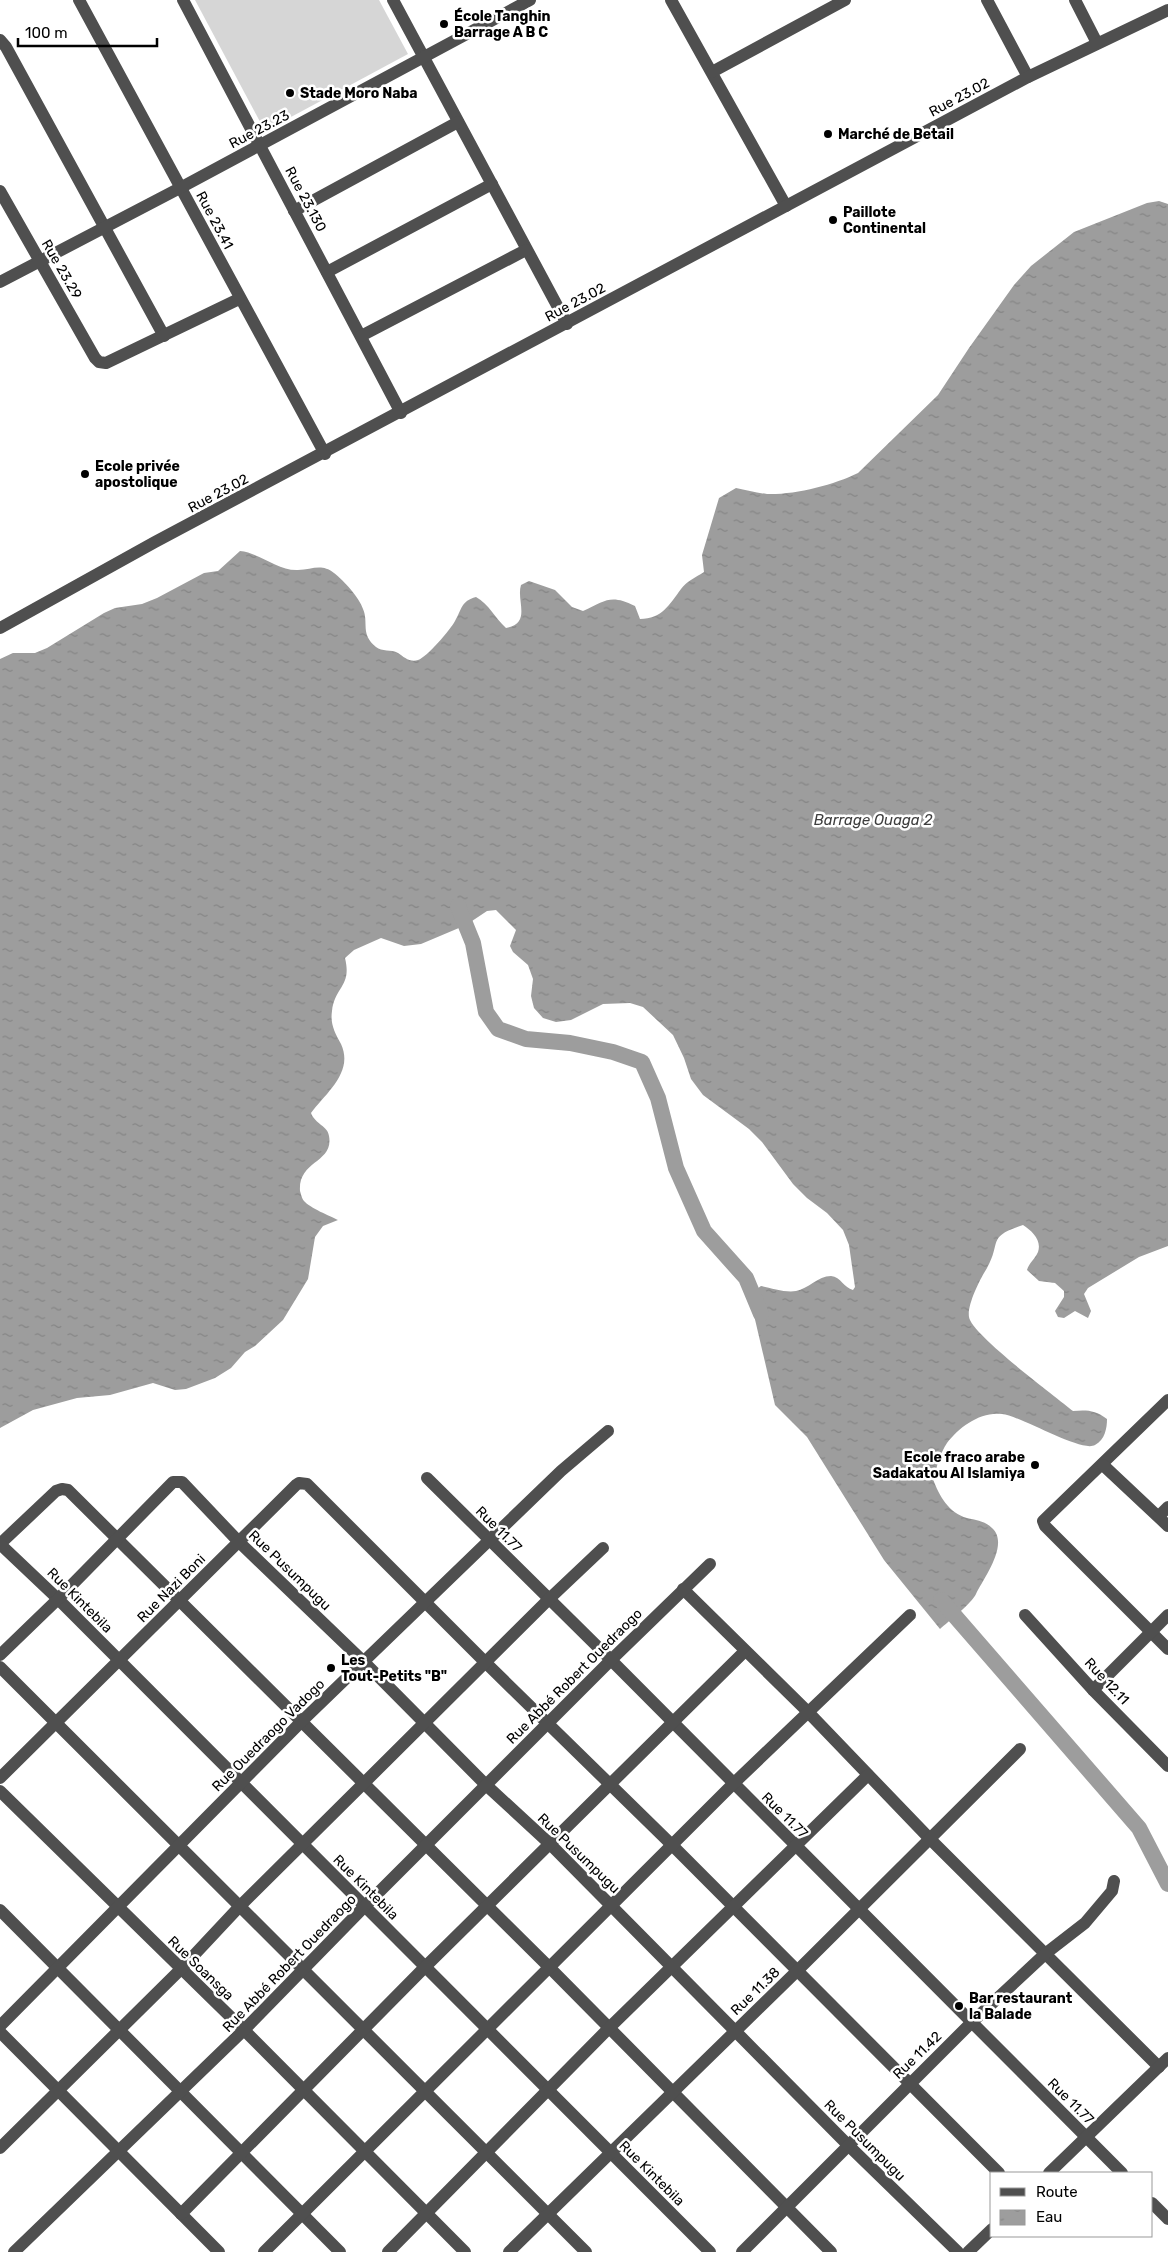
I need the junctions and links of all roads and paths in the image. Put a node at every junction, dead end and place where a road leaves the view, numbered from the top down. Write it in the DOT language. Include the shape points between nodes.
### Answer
graph roads {
  1 [pos="79,0"];
  2 [pos="183,0"];
  3 [pos="392,0"];
  4 [pos="530,0"];
  5 [pos="845,0"];
  6 [pos="987,0"];
  7 [pos="1075,0"];
  8 [pos="675,1"];
  9 [pos="1168,10"];
  10 [pos="0,40"];
  11 [pos="1097,43"];
  12 [pos="423,57"];
  13 [pos="712,72"];
  14 [pos="1028,77"];
  15 [pos="458,122"];
  16 [pos="260,145"];
  17 [pos="492,184"];
  18 [pos="180,188"];
  19 [pos="1,196"];
  20 [pos="786,206"];
  21 [pos="294,210"];
  22 [pos="104,228"];
  23 [pos="526,250"];
  24 [pos="40,260"];
  25 [pos="327,272"];
  26 [pos="0,282"];
  27 [pos="240,299"];
  28 [pos="567,324"];
  29 [pos="164,336"];
  30 [pos="361,336"];
  31 [pos="402,413"];
  32 [pos="324,454"];
  33 [pos="0,628"];
  34 [pos="1168,1400"];
  35 [pos="608,1431"];
  36 [pos="1103,1465"];
  37 [pos="427,1478"];
  38 [pos="1163,1511"];
  39 [pos="1168,1526"];
  40 [pos="117,1539"];
  41 [pos="489,1540"];
  42 [pos="239,1542"];
  43 [pos="0,1544"];
  44 [pos="603,1548"];
  45 [pos="710,1564"];
  46 [pos="683,1589"];
  47 [pos="58,1599"];
  48 [pos="179,1600"];
  49 [pos="548,1600"];
  50 [pos="425,1602"];
  51 [pos="910,1615"];
  52 [pos="1025,1615"];
  53 [pos="1168,1615"];
  54 [pos="1151,1632"];
  55 [pos="1168,1649"];
  56 [pos="745,1651"];
  57 [pos="0,1655"];
  58 [pos="611,1660"];
  59 [pos="119,1661"];
  60 [pos="364,1662"];
  61 [pos="486,1663"];
  62 [pos="0,1667"];
  63 [pos="1093,1690"];
  64 [pos="807,1711"];
  65 [pos="301,1722"];
  66 [pos="548,1722"];
  67 [pos="55,1723"];
  68 [pos="672,1723"];
  69 [pos="424,1724"];
  70 [pos="1020,1749"];
  71 [pos="1168,1766"];
  72 [pos="868,1775"];
  73 [pos="0,1778"];
  74 [pos="240,1783"];
  75 [pos="364,1783"];
  76 [pos="611,1784"];
  77 [pos="733,1784"];
  78 [pos="486,1785"];
  79 [pos="0,1791"];
  80 [pos="930,1839"];
  81 [pos="550,1844"];
  82 [pos="302,1845"];
  83 [pos="426,1845"];
  84 [pos="179,1846"];
  85 [pos="673,1846"];
  86 [pos="796,1847"];
  87 [pos="1114,1881"];
  88 [pos="610,1905"];
  89 [pos="240,1906"];
  90 [pos="365,1906"];
  91 [pos="488,1906"];
  92 [pos="117,1907"];
  93 [pos="733,1907"];
  94 [pos="858,1909"];
  95 [pos="0,1910"];
  96 [pos="1045,1954"];
  97 [pos="426,1967"];
  98 [pos="59,1968"];
  99 [pos="303,1968"];
  100 [pos="550,1968"];
  101 [pos="672,1968"];
  102 [pos="181,1969"];
  103 [pos="797,1971"];
  104 [pos="971,2023"];
  105 [pos="0,2026"];
  106 [pos="609,2028"];
  107 [pos="120,2029"];
  108 [pos="244,2030"];
  109 [pos="364,2030"];
  110 [pos="489,2030"];
  111 [pos="735,2031"];
  112 [pos="0,2032"];
  113 [pos="1163,2062"];
  114 [pos="910,2083"];
  115 [pos="58,2090"];
  116 [pos="303,2090"];
  117 [pos="548,2090"];
  118 [pos="427,2091"];
  119 [pos="182,2092"];
  120 [pos="672,2092"];
  121 [pos="1087,2138"];
  122 [pos="848,2146"];
  123 [pos="0,2148"];
  124 [pos="118,2150"];
  125 [pos="242,2152"];
  126 [pos="366,2152"];
  127 [pos="487,2153"];
  128 [pos="611,2153"];
  129 [pos="998,2172"];
  130 [pos="1050,2172"];
  131 [pos="1121,2172"];
  132 [pos="1153,2204"];
  133 [pos="786,2208"];
  134 [pos="181,2214"];
  135 [pos="303,2214"];
  136 [pos="426,2214"];
  137 [pos="548,2214"];
  138 [pos="1168,2219"];
  139 [pos="990,2230"];
  140 [pos="14,2252"];
  141 [pos="219,2252"];
  142 [pos="264,2252"];
  143 [pos="340,2252"];
  144 [pos="388,2252"];
  145 [pos="464,2252"];
  146 [pos="510,2252"];
  147 [pos="586,2252"];
  148 [pos="710,2252"];
  149 [pos="742,2252"];
  150 [pos="831,2252"];
  151 [pos="958,2252"];
  152 [pos="968,2252"];
  1 -- 18 [label="street, Rue 23.41"];
  2 -- 16 [label="street, Rue 23.130"];
  3 -- 12 [label="street"];
  4 -- 12 [label="street, Rue 23.23"];
  5 -- 13 [label="street"];
  6 -- 14 [label="street"];
  7 -- 11 [label="street"];
  8 -- 13 [label="street"];
  9 -- 11 [label="street, Rue 23.02"];
  10 -- 22 [label="street"];
  11 -- 14 [label="street, Rue 23.02"];
  12 -- 15 [label="street"];
  12 -- 16 [label="street, Rue 23.23"];
  13 -- 20 [label="street"];
  14 -- 20 [label="street, Rue 23.02"];
  15 -- 17 [label="street"];
  15 -- 21 [label="street"];
  16 -- 18 [label="street, Rue 23.23"];
  16 -- 21 [label="street, Rue 23.130"];
  17 -- 23 [label="street"];
  17 -- 25 [label="street"];
  18 -- 22 [label="street, Rue 23.23"];
  18 -- 27 [label="street, Rue 23.41"];
  19 -- 24 [label="street, Rue 23.29"];
  20 -- 28 [label="street, Rue 23.02"];
  21 -- 25 [label="street, Rue 23.130"];
  22 -- 24 [label="street, Rue 23.23"];
  22 -- 29 [label="street"];
  23 -- 28 [label="street"];
  23 -- 30 [label="street"];
  24 -- 26 [label="street, Rue 23.23"];
  24 -- 29 [label="street, Rue 23.29" via="98,362 106,363"];
  25 -- 30 [label="street, Rue 23.130"];
  27 -- 29 [label="street"];
  27 -- 32 [label="street, Rue 23.41"];
  28 -- 31 [label="street, Rue 23.02"];
  30 -- 31 [label="street, Rue 23.130"];
  31 -- 32 [label="street, Rue 23.02"];
  32 -- 33 [label="street, Rue 23.02"];
  34 -- 36 [label="street"];
  35 -- 41 [label="street, Rue Ouedraogo Vadogo"];
  36 -- 38 [label="street"];
  36 -- 54 [label="street" via="1044,1518 1044,1524"];
  37 -- 41 [label="street, Rue 11.77"];
  38 -- 39 [label="street"];
  40 -- 42 [label="street, Rue Pusumpugu" via="176,1481 182,1482"];
  40 -- 43 [label="street" via="68,1490 62,1488"];
  40 -- 47 [label="street"];
  40 -- 48 [label="street"];
  41 -- 49 [label="street, Rue 11.77"];
  41 -- 50 [label="street, Rue Ouedraogo Vadogo"];
  42 -- 48 [label="street, Rue Nazi Boni"];
  42 -- 50 [label="street, Rue Nazi Boni" via="299,1483 307,1484"];
  42 -- 60 [label="street, Rue Pusumpugu"];
  43 -- 47 [label="street, Rue Kintebila"];
  44 -- 49 [label="street"];
  45 -- 46 [label="street, Rue Abbé Robert Ouedraogo"];
  46 -- 56 [label="street"];
  46 -- 58 [label="street, Rue Abbé Robert Ouedraogo"];
  47 -- 57 [label="street"];
  47 -- 59 [label="street, Rue Kintebila"];
  48 -- 59 [label="street, Rue Nazi Boni"];
  48 -- 65 [label="street"];
  49 -- 58 [label="street, Rue 11.77"];
  49 -- 61 [label="street"];
  50 -- 60 [label="street, Rue Ouedraogo Vadogo"];
  50 -- 61 [label="street"];
  51 -- 64 [label="street"];
  52 -- 63 [label="street, Rue 12.11"];
  53 -- 54 [label="street"];
  54 -- 55 [label="street"];
  54 -- 63 [label="street"];
  56 -- 64 [label="street"];
  56 -- 68 [label="street"];
  58 -- 66 [label="street, Rue Abbé Robert Ouedraogo"];
  58 -- 68 [label="street, Rue 11.77"];
  59 -- 67 [label="street, Rue Nazi Boni"];
  59 -- 74 [label="street, Rue Kintebila"];
  60 -- 65 [label="street, Rue Ouedraogo Vadogo"];
  60 -- 69 [label="street, Rue Pusumpugu"];
  61 -- 66 [label="street"];
  61 -- 69 [label="street"];
  62 -- 67 [label="street"];
  63 -- 71 [label="street, Rue 12.11"];
  64 -- 72 [label="street"];
  64 -- 77 [label="street"];
  65 -- 74 [label="street, Rue Ouedraogo Vadogo"];
  65 -- 75 [label="street"];
  66 -- 76 [label="street"];
  66 -- 78 [label="street, Rue Abbé Robert Ouedraogo"];
  67 -- 73 [label="street, Rue Nazi Boni"];
  67 -- 84 [label="street"];
  68 -- 76 [label="street"];
  68 -- 77 [label="street, Rue 11.77"];
  69 -- 75 [label="street"];
  69 -- 78 [label="street, Rue Pusumpugu"];
  70 -- 80 [label="street, Rue 11.38"];
  72 -- 80 [label="street"];
  72 -- 86 [label="street"];
  74 -- 82 [label="street, Rue Kintebila"];
  74 -- 84 [label="street, Rue Ouedraogo Vadogo"];
  75 -- 82 [label="street"];
  75 -- 83 [label="street"];
  76 -- 81 [label="street"];
  76 -- 85 [label="street"];
  77 -- 85 [label="street"];
  77 -- 86 [label="street, Rue 11.77"];
  78 -- 81 [label="street, Rue Pusumpugu"];
  78 -- 83 [label="street, Rue Abbé Robert Ouedraogo"];
  79 -- 92 [label="street, Rue Soansga"];
  80 -- 94 [label="street, Rue 11.38"];
  80 -- 96 [label="street"];
  81 -- 88 [label="street, Rue Pusumpugu"];
  81 -- 91 [label="street"];
  82 -- 89 [label="street"];
  82 -- 90 [label="street, Rue Kintebila"];
  83 -- 90 [label="street, Rue Abbé Robert Ouedraogo"];
  83 -- 91 [label="street"];
  84 -- 89 [label="street"];
  84 -- 92 [label="street, Rue Ouedraogo Vadogo"];
  85 -- 88 [label="street"];
  85 -- 93 [label="street"];
  86 -- 93 [label="street"];
  86 -- 94 [label="street, Rue 11.77"];
  87 -- 96 [label="street, Rue 11.42" via="1112,1891 1085,1923"];
  88 -- 100 [label="street"];
  88 -- 101 [label="street, Rue Pusumpugu"];
  89 -- 99 [label="street"];
  89 -- 102 [label="street"];
  90 -- 97 [label="street, Rue Kintebila"];
  90 -- 99 [label="street, Rue Abbé Robert Ouedraogo"];
  91 -- 97 [label="street"];
  91 -- 100 [label="street"];
  92 -- 98 [label="street, Rue Ouedraogo Vadogo"];
  92 -- 102 [label="street, Rue Soansga"];
  93 -- 101 [label="street"];
  93 -- 103 [label="street"];
  94 -- 103 [label="street, Rue 11.38"];
  94 -- 104 [label="street, Rue 11.77"];
  95 -- 98 [label="street"];
  96 -- 104 [label="street, Rue 11.42"];
  96 -- 113 [label="street"];
  97 -- 109 [label="street"];
  97 -- 110 [label="street, Rue Kintebila"];
  98 -- 105 [label="street, Rue Ouedraogo Vadogo"];
  98 -- 107 [label="street"];
  99 -- 108 [label="street, Rue Abbé Robert Ouedraogo"];
  99 -- 109 [label="street"];
  100 -- 106 [label="street"];
  100 -- 110 [label="street"];
  101 -- 106 [label="street"];
  101 -- 111 [label="street, Rue Pusumpugu"];
  102 -- 107 [label="street"];
  102 -- 108 [label="street, Rue Soansga"];
  103 -- 111 [label="street, Rue 11.38"];
  103 -- 114 [label="street"];
  104 -- 114 [label="street, Rue 11.42"];
  104 -- 121 [label="street, Rue 11.77"];
  106 -- 117 [label="street"];
  106 -- 120 [label="street"];
  107 -- 115 [label="street"];
  107 -- 119 [label="street"];
  108 -- 116 [label="street, Rue Soansga"];
  108 -- 119 [label="street, Rue Abbé Robert Ouedraogo"];
  109 -- 116 [label="street"];
  109 -- 118 [label="street"];
  110 -- 117 [label="street, Rue Kintebila"];
  110 -- 118 [label="street"];
  111 -- 120 [label="street, Rue 11.38"];
  111 -- 122 [label="street, Rue Pusumpugu"];
  112 -- 115 [label="street"];
  113 -- 121 [label="street"];
  114 -- 122 [label="street, Rue 11.42"];
  114 -- 129 [label="street"];
  115 -- 123 [label="street"];
  115 -- 124 [label="street"];
  116 -- 125 [label="street"];
  116 -- 126 [label="street, Rue Soansga"];
  117 -- 127 [label="street"];
  117 -- 128 [label="street, Rue Kintebila"];
  118 -- 126 [label="street"];
  118 -- 127 [label="street"];
  119 -- 124 [label="street, Rue Abbé Robert Ouedraogo"];
  119 -- 125 [label="street"];
  120 -- 128 [label="street, Rue 11.38"];
  120 -- 133 [label="street"];
  121 -- 130 [label="street"];
  121 -- 131 [label="street, Rue 11.77"];
  122 -- 133 [label="street, Rue 11.42"];
  122 -- 151 [label="street, Rue Pusumpugu"];
  124 -- 134 [label="street"];
  124 -- 140 [label="street, Rue Abbé Robert Ouedraogo"];
  125 -- 134 [label="street"];
  125 -- 135 [label="street"];
  126 -- 135 [label="street"];
  126 -- 136 [label="street, Rue Soansga"];
  127 -- 136 [label="street"];
  127 -- 137 [label="street"];
  128 -- 137 [label="street, Rue 11.38"];
  128 -- 148 [label="street, Rue Kintebila"];
  132 -- 138 [label="street"];
  133 -- 149 [label="street, Rue 11.42"];
  133 -- 150 [label="street"];
  134 -- 141 [label="street"];
  135 -- 142 [label="street"];
  135 -- 143 [label="street"];
  136 -- 144 [label="street"];
  136 -- 145 [label="street, Rue Soansga"];
  137 -- 146 [label="street, Rue 11.38"];
  137 -- 147 [label="street"];
  139 -- 152 [label="street"];
}
